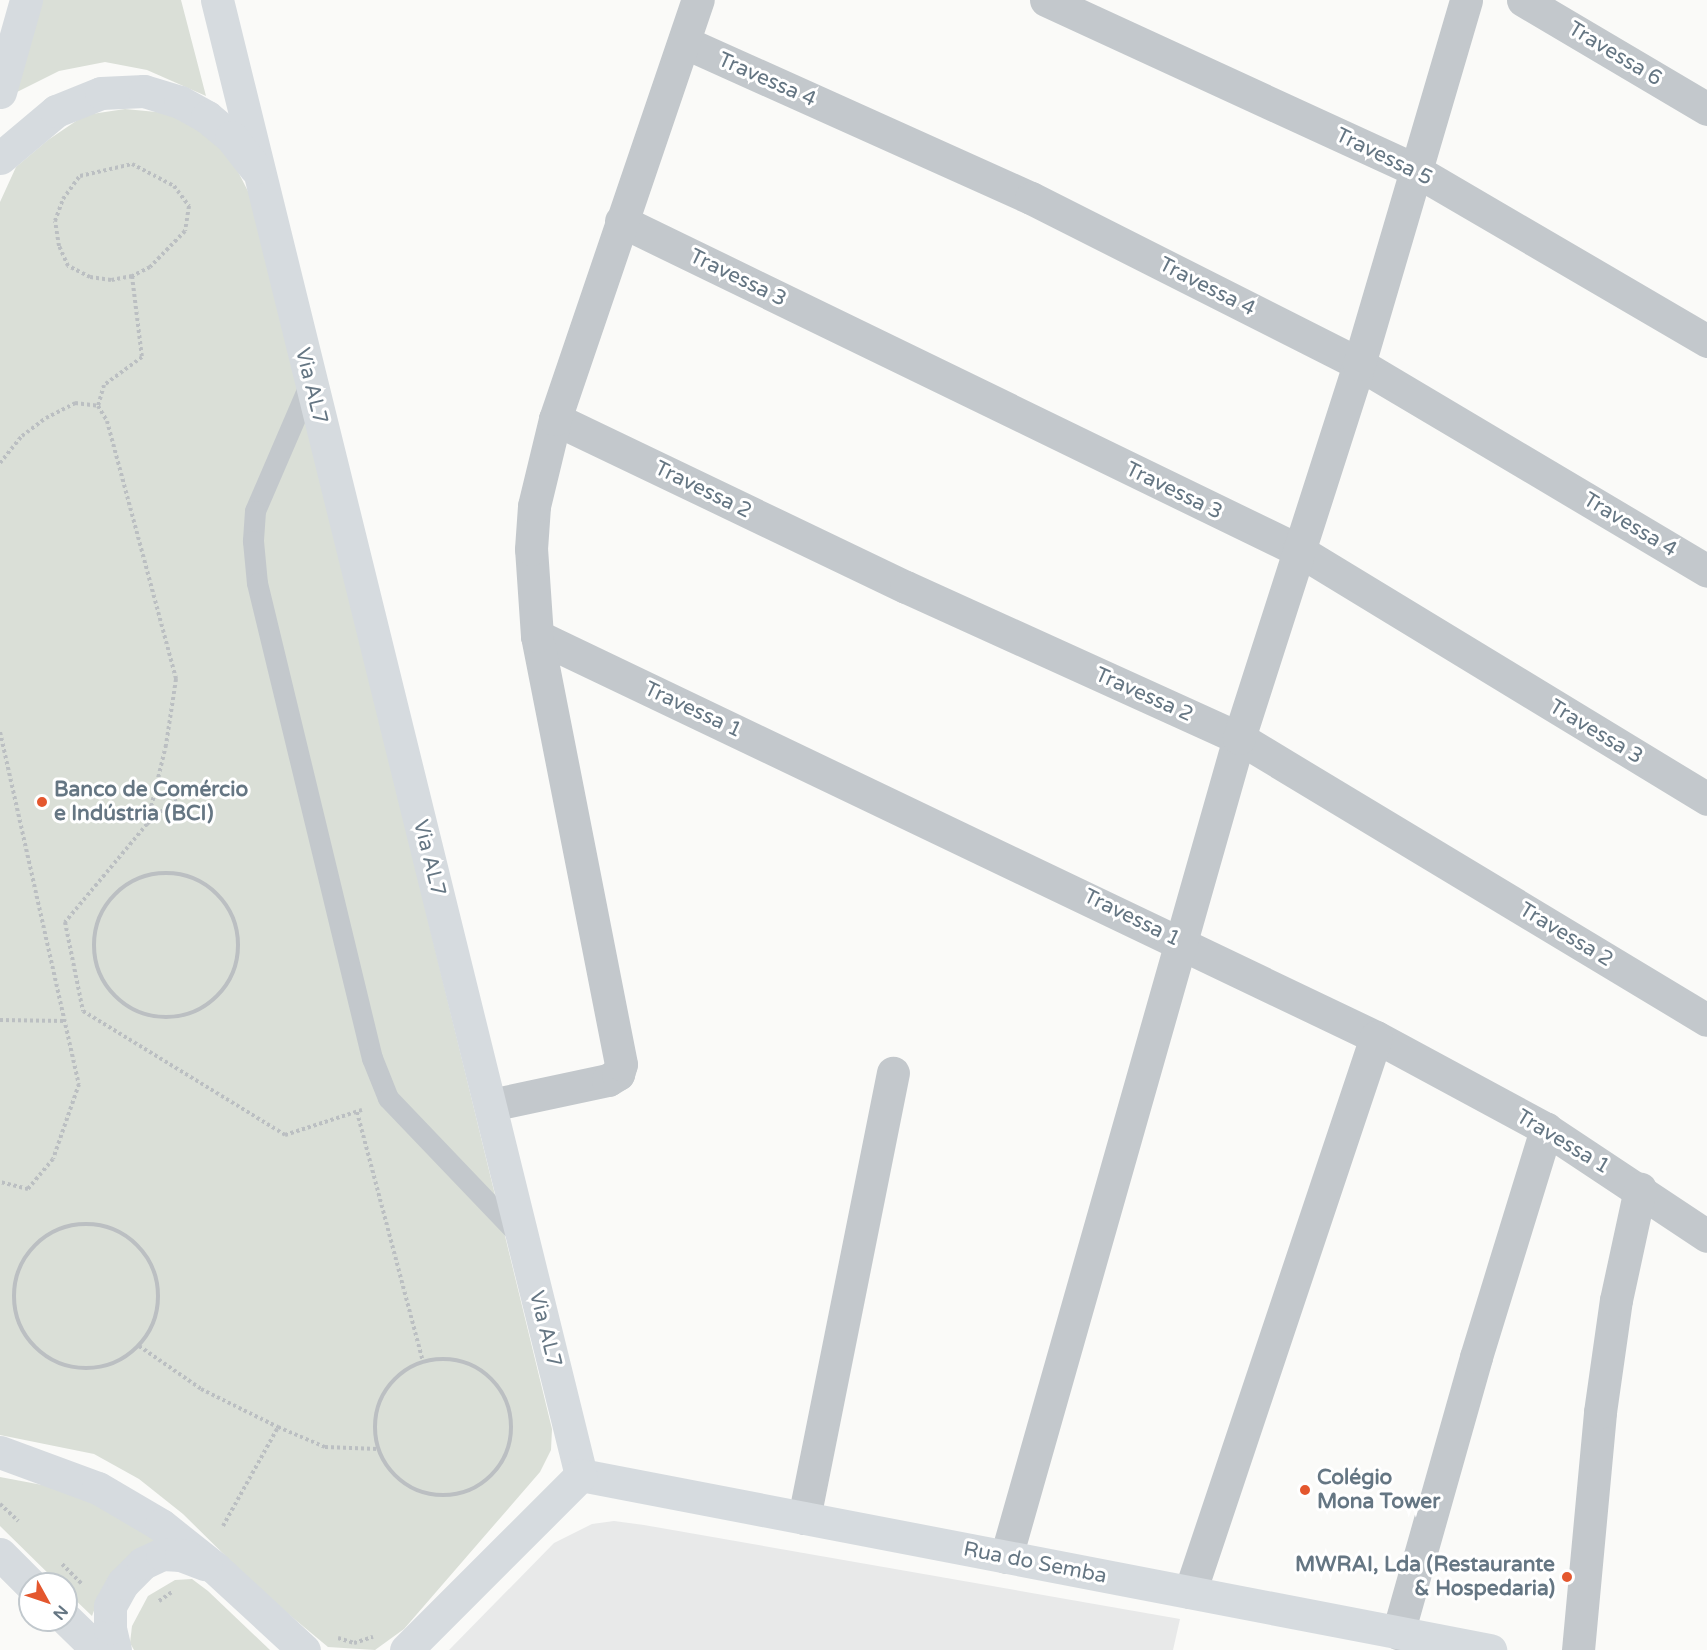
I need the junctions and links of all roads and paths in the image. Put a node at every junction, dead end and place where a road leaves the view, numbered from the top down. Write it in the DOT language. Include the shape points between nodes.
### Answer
graph roads {
  1 [pos="26,0"];
  2 [pos="217,0"];
  3 [pos="698,0"];
  4 [pos="1046,0"];
  5 [pos="1466,0"];
  6 [pos="1523,0"];
  7 [pos="686,43"];
  8 [pos="0,92"];
  9 [pos="1707,109"];
  10 [pos="0,158"];
  11 [pos="1413,169"];
  12 [pos="263,180"];
  13 [pos="621,220"];
  14 [pos="132,276"];
  15 [pos="1707,341"];
  16 [pos="1359,364"];
  17 [pos="310,383"];
  18 [pos="98,406"];
  19 [pos="555,419"];
  20 [pos="0,462"];
  21 [pos="1298,550"];
  22 [pos="1707,571"];
  23 [pos="537,636"];
  24 [pos="0,732"];
  25 [pos="1239,738"];
  26 [pos="192,785"];
  27 [pos="1707,799"];
  28 [pos="147,824"];
  29 [pos="1181,941"];
  30 [pos="98,969"];
  31 [pos="0,1020"];
  32 [pos="1707,1020"];
  33 [pos="65,1021"];
  34 [pos="1377,1037"];
  35 [pos="893,1073"];
  36 [pos="491,1105"];
  37 [pos="369,1107"];
  38 [pos="357,1112"];
  39 [pos="1546,1129"];
  40 [pos="0,1182"];
  41 [pos="1640,1189"];
  42 [pos="1707,1236"];
  43 [pos="524,1240"];
  44 [pos="139,1346"];
  45 [pos="423,1362"];
  46 [pos="278,1427"];
  47 [pos="378,1449"];
  48 [pos="0,1452"];
  49 [pos="581,1475"];
  50 [pos="804,1518"];
  51 [pos="230,1533"];
  52 [pos="0,1554"];
  53 [pos="1006,1557"];
  54 [pos="215,1568"];
  55 [pos="18,1572"];
  56 [pos="180,1588"];
  57 [pos="1190,1592"];
  58 [pos="153,1606"];
  59 [pos="78,1630"];
  60 [pos="330,1630"];
  61 [pos="1398,1633"];
  62 [pos="378,1634"];
  63 [pos="99,1650"];
  64 [pos="116,1650"];
  65 [pos="304,1650"];
  66 [pos="406,1650"];
  67 [pos="1490,1650"];
  68 [pos="1578,1650"];
  1 -- 8 [label="street"];
  2 -- 12 [label="street, Via AL7"];
  3 -- 7 [label="street"];
  4 -- 11 [label="street, Travessa 5"];
  5 -- 11 [label="street"];
  6 -- 9 [label="street, Travessa 6"];
  7 -- 13 [label="street"];
  7 -- 16 [label="street, Travessa 4" via="1031,198"];
  10 -- 12 [label="street" via="56,111 101,93 144,91 180,102 207,117 231,136"];
  11 -- 15 [label="street, Travessa 5"];
  11 -- 16 [label="street"];
  12 -- 17 [label="street, Via AL7"];
  13 -- 19 [label="street"];
  13 -- 21 [label="street, Travessa 3"];
  14 -- 14 [label="path" via="111,280 90,277 68,266 59,246 55,221 63,199 80,176 132,164 174,186 189,206 184,231 168,252"];
  14 -- 18 [label="path" via="142,357 104,385"];
  16 -- 21 [label="street"];
  16 -- 22 [label="street, Travessa 4"];
  17 -- 36 [label="street, Via AL7"];
  17 -- 43 [label="lane" via="255,512 253,541 257,583 372,1058 388,1098"];
  18 -- 20 [label="path" via="75,403 46,418 22,436"];
  18 -- 28 [label="path" via="107,421 176,679 166,745"];
  19 -- 23 [label="street" via="534,506 531,549"];
  19 -- 25 [label="street, Travessa 2" via="906,587"];
  21 -- 25 [label="street"];
  21 -- 27 [label="street, Travessa 3"];
  23 -- 29 [label="street, Travessa 1"];
  23 -- 36 [label="street" via="621,1064 618,1074 608,1080"];
  24 -- 33 [label="path"];
  25 -- 29 [label="street"];
  25 -- 32 [label="street, Travessa 2"];
  26 -- 28 [label="path"];
  28 -- 38 [label="path" via="64,922 83,1011 285,1135"];
  29 -- 34 [label="street, Travessa 1"];
  29 -- 53 [label="street"];
  30 -- 30 [label="path" via="93,944 98,919 111,898 131,881 155,873 180,873 204,882 233,915 239,938 229,982 214,999 195,1011 173,1017 150,1016 129,1007 110,991"];
  31 -- 33 [label="path"];
  33 -- 40 [label="path" via="79,1084 53,1159 28,1189"];
  34 -- 39 [label="street, Travessa 1"];
  34 -- 57 [label="street"];
  35 -- 50 [label="street"];
  36 -- 43 [label="street, Via AL7"];
  37 -- 38 [label="path"];
  38 -- 45 [label="path"];
  39 -- 41 [label="street, Travessa 1"];
  39 -- 61 [label="street"];
  41 -- 42 [label="street, Travessa 1"];
  41 -- 68 [label="street" via="1616,1300 1600,1413"];
  43 -- 49 [label="street, Via AL7"];
  44 -- 44 [label="path" via="153,1325 159,1302 157,1280 149,1259 134,1242 115,1230 93,1224 71,1226 50,1234 32,1248 16,1284 17,1317 28,1340 46,1357 69,1367 94,1368 118,1361"];
  44 -- 46 [label="path" via="201,1389"];
  45 -- 47 [label="path" via="388,1387 378,1407"];
  45 -- 47 [label="path" via="465,1362 484,1372 498,1387 512,1426 499,1466 485,1481 466,1492 445,1496 423,1493 404,1484 388,1468"];
  46 -- 47 [label="path" via="325,1447"];
  46 -- 51 [label="path" via="221,1524"];
  48 -- 54 [label="street" via="98,1488 160,1525"];
  49 -- 50 [label="street, Rua do Semba"];
  49 -- 66 [label="street"];
  50 -- 53 [label="street, Rua do Semba"];
  52 -- 55 [label="street"];
  53 -- 57 [label="street, Rua do Semba"];
  54 -- 64 [label="street" via="181,1555 162,1554 143,1563 123,1583 110,1606"];
  54 -- 65 [label="street"];
  56 -- 58 [label="path"];
  57 -- 61 [label="street, Rua do Semba"];
  59 -- 63 [label="street"];
  60 -- 62 [label="path" via="338,1638 354,1643"];
  61 -- 67 [label="street, Rua do Semba"];
}
